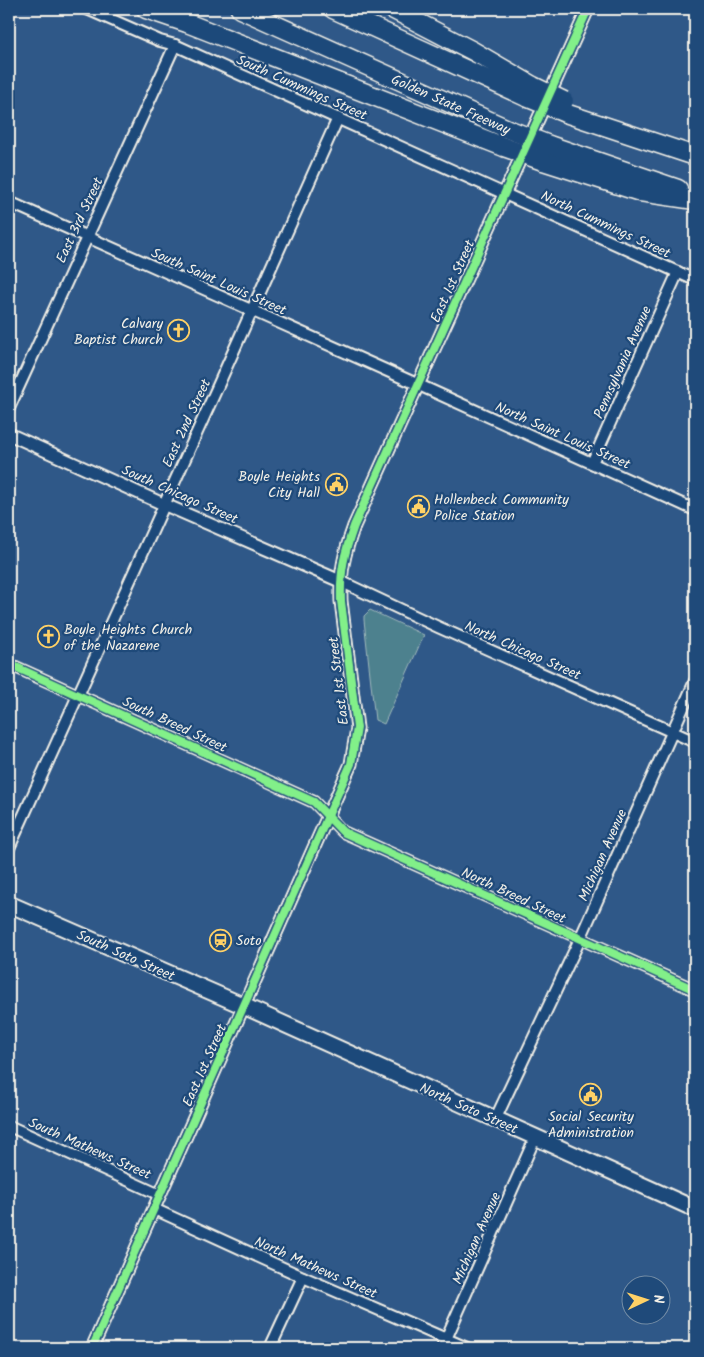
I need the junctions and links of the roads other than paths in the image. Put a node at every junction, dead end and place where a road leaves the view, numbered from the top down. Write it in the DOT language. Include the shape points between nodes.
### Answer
graph roads {
  1 [pos="87,9"];
  2 [pos="146,9"];
  3 [pos="240,9"];
  4 [pos="333,9"];
  5 [pos="392,9"];
  6 [pos="588,9"];
  7 [pos="175,45"];
  8 [pos="530,92"];
  9 [pos="338,118"];
  10 [pos="546,153"];
  11 [pos="695,156"];
  12 [pos="505,193"];
  13 [pos="695,195"];
  14 [pos="695,200"];
  15 [pos="9,202"];
  16 [pos="87,237"];
  17 [pos="678,272"];
  18 [pos="695,280"];
  19 [pos="252,310"];
  20 [pos="419,385"];
  21 [pos="9,408"];
  22 [pos="9,434"];
  23 [pos="592,464"];
  24 [pos="163,504"];
  25 [pos="695,510"];
  26 [pos="340,581"];
  27 [pos="9,664"];
  28 [pos="695,681"];
  29 [pos="78,694"];
  30 [pos="672,732"];
  31 [pos="695,742"];
  32 [pos="327,816"];
  33 [pos="9,848"];
  34 [pos="9,904"];
  35 [pos="580,939"];
  36 [pos="695,990"];
  37 [pos="244,1006"];
  38 [pos="496,1120"];
  39 [pos="9,1126"];
  40 [pos="535,1138"];
  41 [pos="160,1195"];
  42 [pos="154,1209"];
  43 [pos="695,1210"];
  44 [pos="303,1277"];
  45 [pos="444,1344"];
  46 [pos="92,1348"];
  47 [pos="270,1348"];
  48 [pos="467,1348"];
  1 -- 7 [label="street, South Cummings Street"];
  2 -- 10 [label="highway, bridge" via="504,147"];
  3 -- 10 [label="highway, Golden State Freeway, bridge" via="510,130"];
  4 -- 8 [label="highway"];
  5 -- 8 [label="highway" via="473,51"];
  6 -- 12 [label="street, East 1st Street"];
  7 -- 9 [label="street, South Cummings Street"];
  7 -- 16 [label="street, East 3rd Street"];
  8 -- 11 [label="highway, bridge" via="571,111"];
  9 -- 12 [label="street, South Cummings Street"];
  9 -- 19 [label="street, East 2nd Street"];
  10 -- 13 [label="highway, Golden State Freeway"];
  10 -- 14 [label="highway" via="640,192"];
  12 -- 17 [label="street, North Cummings Street"];
  12 -- 20 [label="street, East 1st Street"];
  15 -- 16 [label="street, South Saint Louis Street"];
  16 -- 19 [label="street, South Saint Louis Street"];
  16 -- 21 [label="street, East 3rd Street"];
  17 -- 18 [label="street, North Cummings Street"];
  17 -- 23 [label="street, Pennsylvania Avenue"];
  19 -- 20 [label="street, South Saint Louis Street"];
  19 -- 24 [label="street, East 2nd Street"];
  20 -- 23 [label="street, North Saint Louis Street"];
  20 -- 26 [label="street, East 1st Street" via="354,526 344,553"];
  22 -- 24 [label="street, South Chicago Street"];
  23 -- 25 [label="street, North Saint Louis Street"];
  24 -- 26 [label="street, South Chicago Street"];
  24 -- 29 [label="street, East 2nd Street"];
  26 -- 30 [label="street, North Chicago Street"];
  26 -- 32 [label="street, East 1st Street" via="357,728 351,764"];
  27 -- 29 [label="street, South Breed Street"];
  28 -- 30 [label="street, Michigan Avenue"];
  29 -- 32 [label="street, South Breed Street" via="314,802"];
  29 -- 33 [label="street, East 2nd Street"];
  30 -- 31 [label="street, North Chicago Street"];
  30 -- 35 [label="street, Michigan Avenue"];
  32 -- 35 [label="street, North Breed Street" via="343,832"];
  32 -- 37 [label="street, East 1st Street"];
  34 -- 37 [label="main road, South Soto Street"];
  35 -- 36 [label="street, North Breed Street"];
  35 -- 38 [label="street, Michigan Avenue"];
  37 -- 38 [label="main road, North Soto Street"];
  37 -- 41 [label="street, East 1st Street"];
  38 -- 40 [label="main road, North Soto Street"];
  39 -- 41 [label="street, South Mathews Street"];
  40 -- 43 [label="main road, North Soto Street"];
  40 -- 45 [label="street, Michigan Avenue"];
  41 -- 42 [label="street, East 1st Street"];
  42 -- 44 [label="street, North Mathews Street"];
  42 -- 46 [label="street, East 1st Street"];
  44 -- 45 [label="street, North Mathews Street"];
  44 -- 47 [label="street"];
  45 -- 48 [label="street, North Mathews Street"];
}
